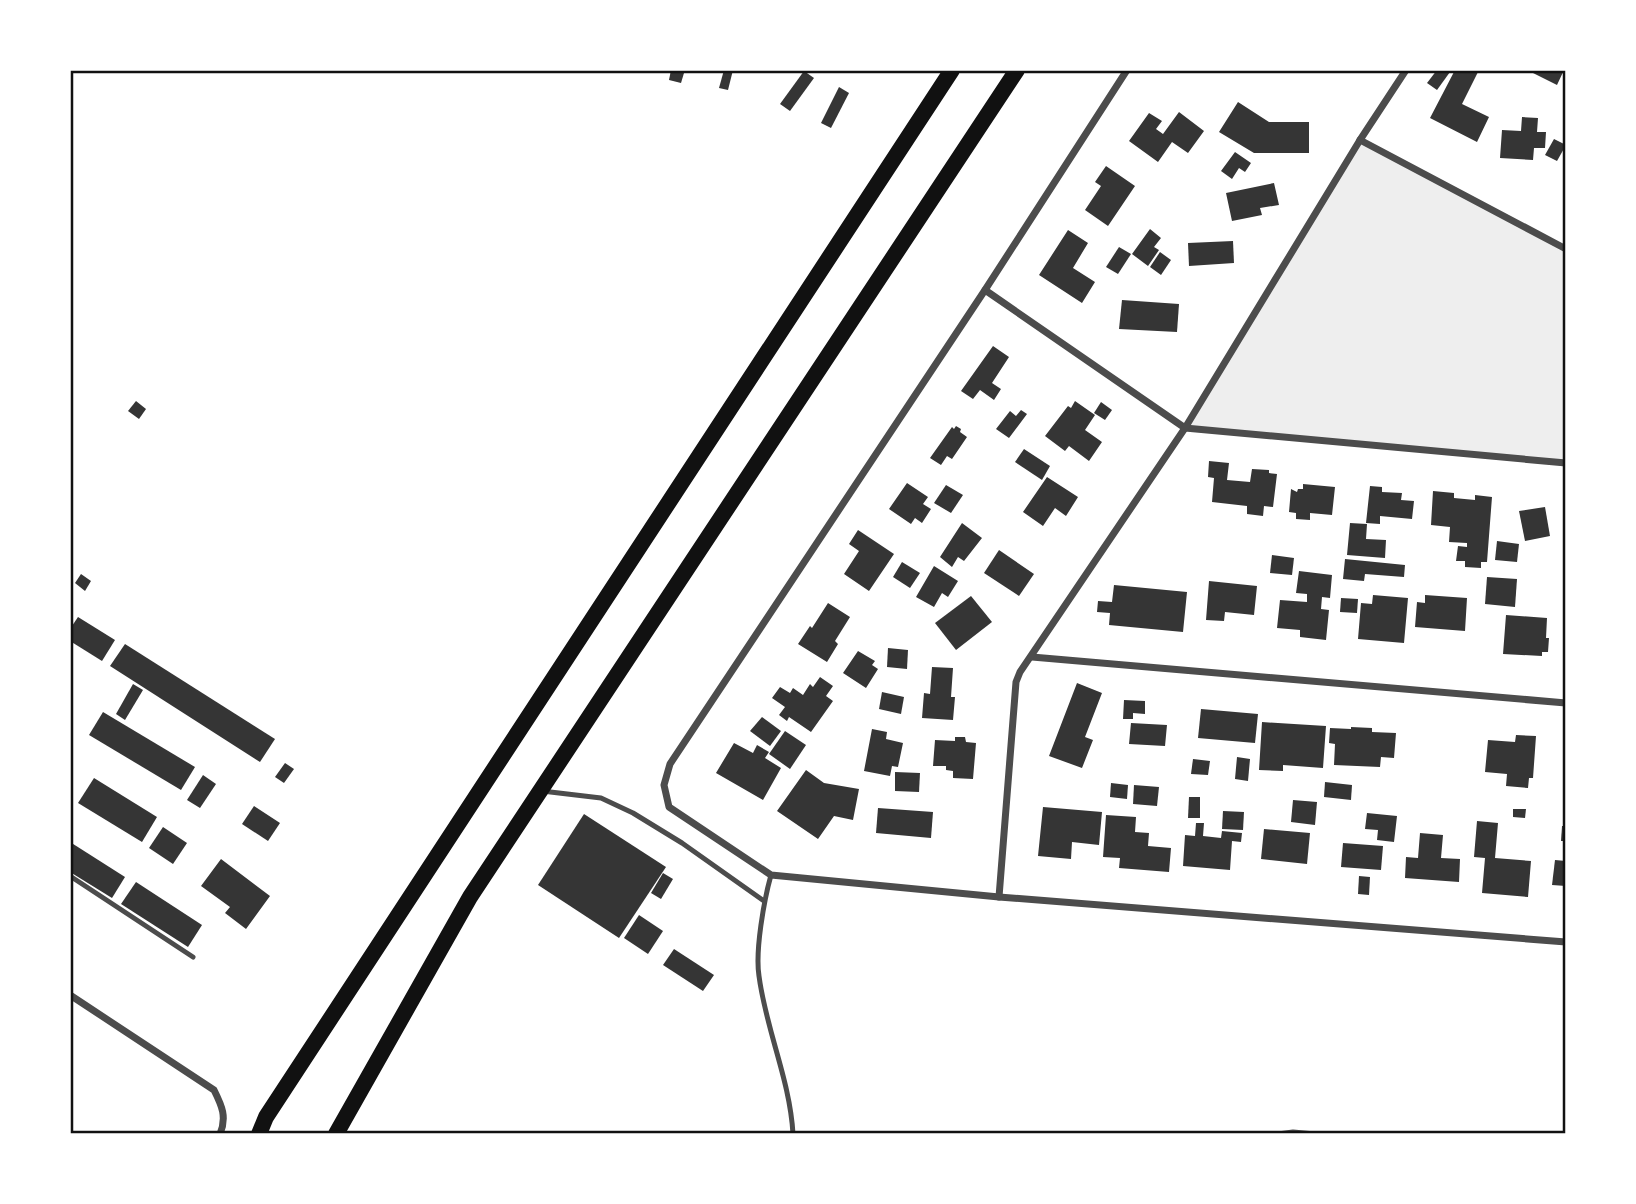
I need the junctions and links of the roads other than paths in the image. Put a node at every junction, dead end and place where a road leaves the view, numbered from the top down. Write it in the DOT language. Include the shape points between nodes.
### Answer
graph roads {
  1 [pos="953,70"];
  2 [pos="1017,70"];
  3 [pos="1127,70"];
  4 [pos="1406,70"];
  5 [pos="1360,140"];
  6 [pos="1566,249"];
  7 [pos="985,290"];
  8 [pos="1185,428"];
  9 [pos="1566,463"];
  10 [pos="1032,657"];
  11 [pos="1566,703"];
  12 [pos="541,790"];
  13 [pos="771,875"];
  14 [pos="70,876"];
  15 [pos="999,897"];
  16 [pos="764,901"];
  17 [pos="1566,942"];
  18 [pos="192,957"];
  19 [pos="70,995"];
  20 [pos="220,1134"];
  21 [pos="259,1134"];
  22 [pos="336,1134"];
  23 [pos="793,1134"];
  24 [pos="1278,1134"];
  25 [pos="1315,1134"];
  1 -- 21 [label="highway"];
  2 -- 12 [label="highway"];
  3 -- 7 [label="street"];
  4 -- 5 [label="street"];
  5 -- 6 [label="street"];
  5 -- 8 [label="street"];
  7 -- 8 [label="street"];
  7 -- 13 [label="street" via="670,764 664,785 673,811"];
  8 -- 9 [label="street"];
  8 -- 10 [label="street"];
  10 -- 11 [label="street"];
  10 -- 15 [label="street" via="1016,682"];
  12 -- 16 [label="lane" via="601,798 633,813"];
  12 -- 22 [label="highway" via="470,897"];
  13 -- 15 [label="street"];
  13 -- 16 [label="lane"];
  14 -- 18 [label="lane"];
  15 -- 17 [label="street"];
  16 -- 23 [label="lane" via="758,974 791,1104"];
  19 -- 20 [label="street" via="214,1090 223,1108 225,1123"];
  24 -- 25 [label="lane"];
}
